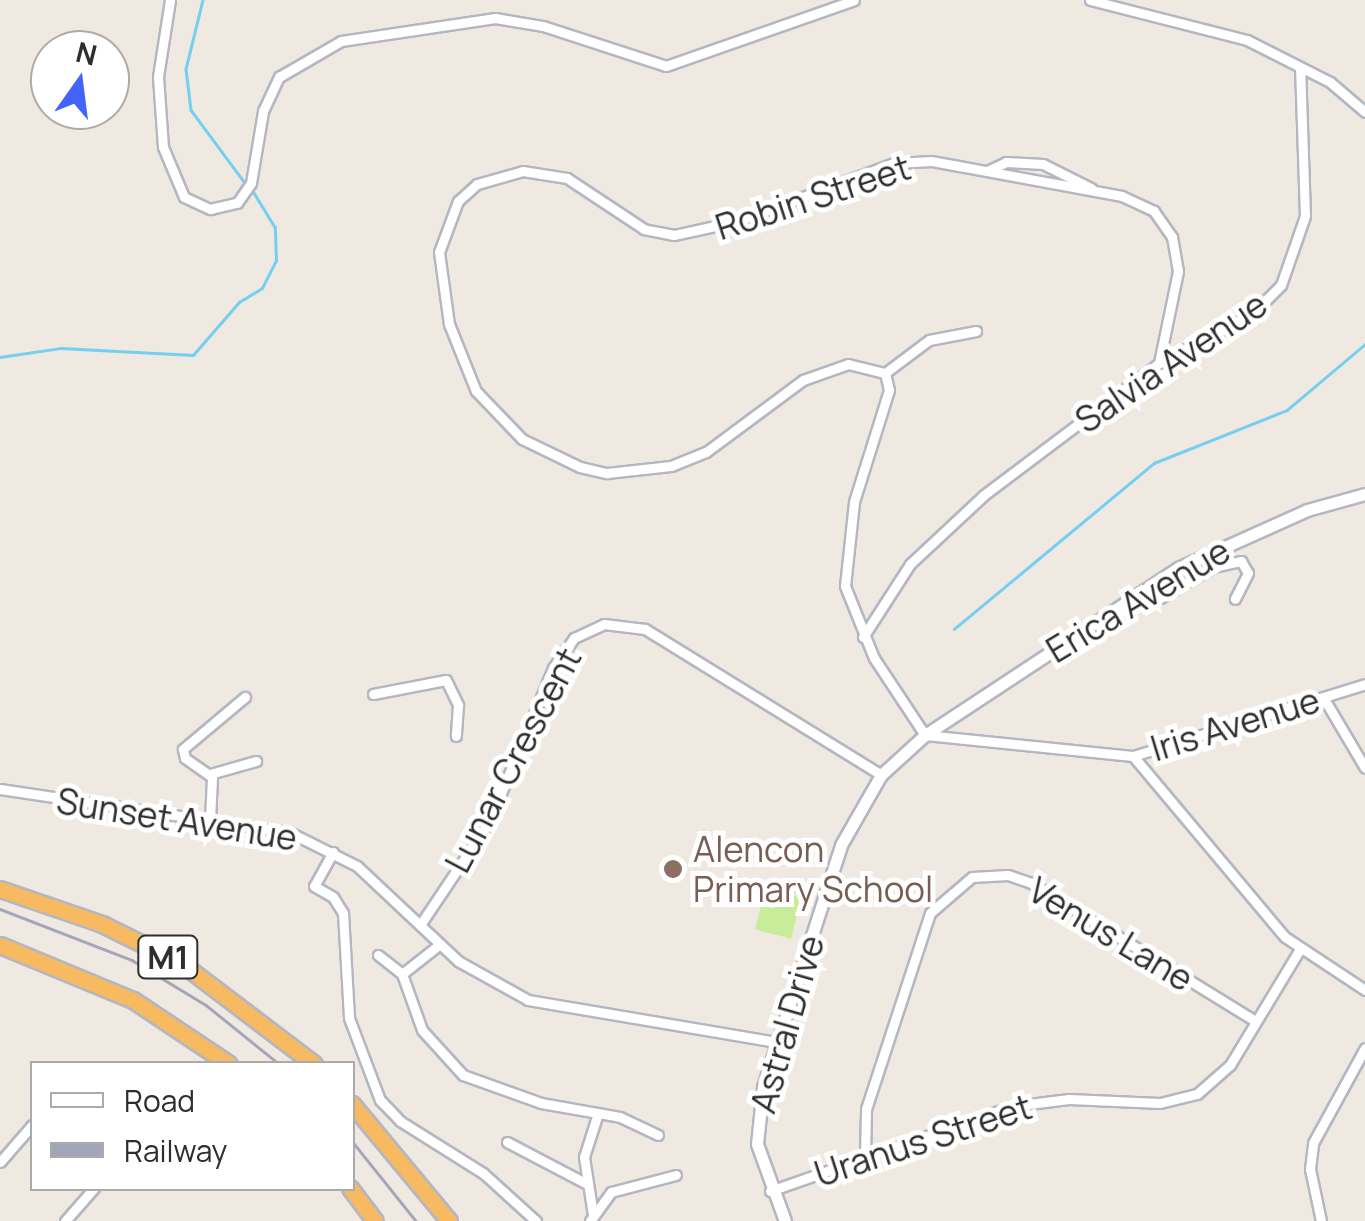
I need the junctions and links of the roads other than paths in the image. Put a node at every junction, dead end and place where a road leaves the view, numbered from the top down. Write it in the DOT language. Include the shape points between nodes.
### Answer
graph roads {
  1 [pos="170,0"];
  2 [pos="854,0"];
  3 [pos="1090,0"];
  4 [pos="1300,67"];
  5 [pos="1365,112"];
  6 [pos="987,171"];
  7 [pos="1097,192"];
  8 [pos="976,331"];
  9 [pos="1159,364"];
  10 [pos="884,372"];
  11 [pos="1365,494"];
  12 [pos="1136,595"];
  13 [pos="1236,599"];
  14 [pos="864,637"];
  15 [pos="1365,684"];
  16 [pos="373,694"];
  17 [pos="244,697"];
  18 [pos="1323,697"];
  19 [pos="925,735"];
  20 [pos="456,736"];
  21 [pos="1133,756"];
  22 [pos="256,761"];
  23 [pos="1365,768"];
  24 [pos="210,774"];
  25 [pos="881,774"];
  26 [pos="0,789"];
  27 [pos="210,820"];
  28 [pos="334,852"];
  29 [pos="0,889"];
  30 [pos="420,925"];
  31 [pos="440,944"];
  32 [pos="0,945"];
  33 [pos="1300,949"];
  34 [pos="378,955"];
  35 [pos="402,974"];
  36 [pos="1365,990"];
  37 [pos="1255,1021"];
  38 [pos="776,1042"];
  39 [pos="1365,1048"];
  40 [pos="224,1061"];
  41 [pos="310,1061"];
  42 [pos="355,1107"];
  43 [pos="598,1113"];
  44 [pos="30,1128"];
  45 [pos="376,1128"];
  46 [pos="658,1135"];
  47 [pos="507,1142"];
  48 [pos="865,1158"];
  49 [pos="0,1162"];
  50 [pos="676,1176"];
  51 [pos="587,1184"];
  52 [pos="91,1191"];
  53 [pos="352,1191"];
  54 [pos="770,1192"];
  55 [pos="592,1218"];
  56 [pos="66,1221"];
  57 [pos="375,1221"];
  58 [pos="449,1221"];
  59 [pos="462,1221"];
  60 [pos="536,1221"];
  61 [pos="785,1221"];
  62 [pos="1322,1221"];
  1 -- 2 [label="street" via="158,112 175,182 184,197 210,210 242,199 255,172 272,85 293,65 341,41 495,18 666,66"];
  3 -- 4 [label="street" via="1247,40"];
  4 -- 5 [label="street"];
  4 -- 9 [label="street, Salvia Avenue" via="1305,216 1293,262 1252,314"];
  6 -- 7 [label="street, Robin Street"];
  6 -- 7 [label="street" via="1006,162 1043,164"];
  6 -- 10 [label="street, Robin Street" via="932,161 894,163 700,233 644,229 585,188 548,172 523,171 476,184 449,214 440,278 449,324 476,390 522,439 580,467 640,472 671,466 706,452 803,380 848,364"];
  7 -- 9 [label="street, Robin Street" via="1154,210 1172,237 1178,271"];
  8 -- 10 [label="street" via="930,340"];
  9 -- 14 [label="street, Salvia Avenue" via="944,530 895,582"];
  10 -- 14 [label="street" via="888,390 844,562"];
  11 -- 12 [label="street, Erica Avenue" via="1236,540"];
  12 -- 13 [label="street" via="1155,600 1213,567 1241,561 1248,573"];
  12 -- 19 [label="street, Erica Avenue"];
  14 -- 19 [label="street"];
  15 -- 18 [label="street, Iris Avenue"];
  16 -- 20 [label="street" via="454,684"];
  17 -- 24 [label="street" via="183,750 184,758"];
  18 -- 21 [label="street, Iris Avenue"];
  18 -- 23 [label="street"];
  19 -- 21 [label="street, Iris Avenue"];
  19 -- 25 [label="street, Astral Drive"];
  21 -- 33 [label="street"];
  22 -- 24 [label="street"];
  24 -- 27 [label="street"];
  25 -- 30 [label="street, Lunar Crescent" via="645,629 604,624 574,638 553,668 489,822"];
  25 -- 38 [label="street, Astral Drive" via="841,845"];
  26 -- 27 [label="street, Sunset Avenue"];
  27 -- 28 [label="street, Sunset Avenue" via="289,832"];
  28 -- 30 [label="street, Sunset Avenue" via="378,882"];
  28 -- 60 [label="street" via="314,886 343,913 350,1018 380,1100 400,1121 483,1173"];
  29 -- 41 [label="highway, M1" via="102,924 181,963"];
  30 -- 31 [label="street, Sunset Avenue"];
  31 -- 35 [label="street"];
  31 -- 38 [label="street, Sunset Avenue" via="487,982 528,1000"];
  32 -- 40 [label="highway, M1" via="133,1000"];
  33 -- 36 [label="street"];
  33 -- 37 [label="street, Uranus Street"];
  34 -- 35 [label="street"];
  35 -- 43 [label="street" via="422,1030 463,1075 541,1103"];
  37 -- 48 [label="street, Uranus Street" via="1216,1082 1177,1102 1038,1100"];
  37 -- 48 [label="street, Venus Lane" via="1031,883 1008,875 972,876 930,913 866,1109"];
  38 -- 54 [label="street, Astral Drive" via="757,1127"];
  39 -- 62 [label="street" via="1313,1143 1310,1169"];
  42 -- 45 [label="highway"];
  43 -- 46 [label="street"];
  43 -- 51 [label="street" via="585,1148"];
  44 -- 49 [label="street"];
  45 -- 58 [label="highway"];
  45 -- 59 [label="highway"];
  47 -- 51 [label="street"];
  48 -- 54 [label="street, Uranus Street"];
  50 -- 55 [label="street" via="611,1192"];
  51 -- 55 [label="street"];
  52 -- 56 [label="street"];
  53 -- 57 [label="highway"];
  54 -- 61 [label="street, Astral Drive"];
}
